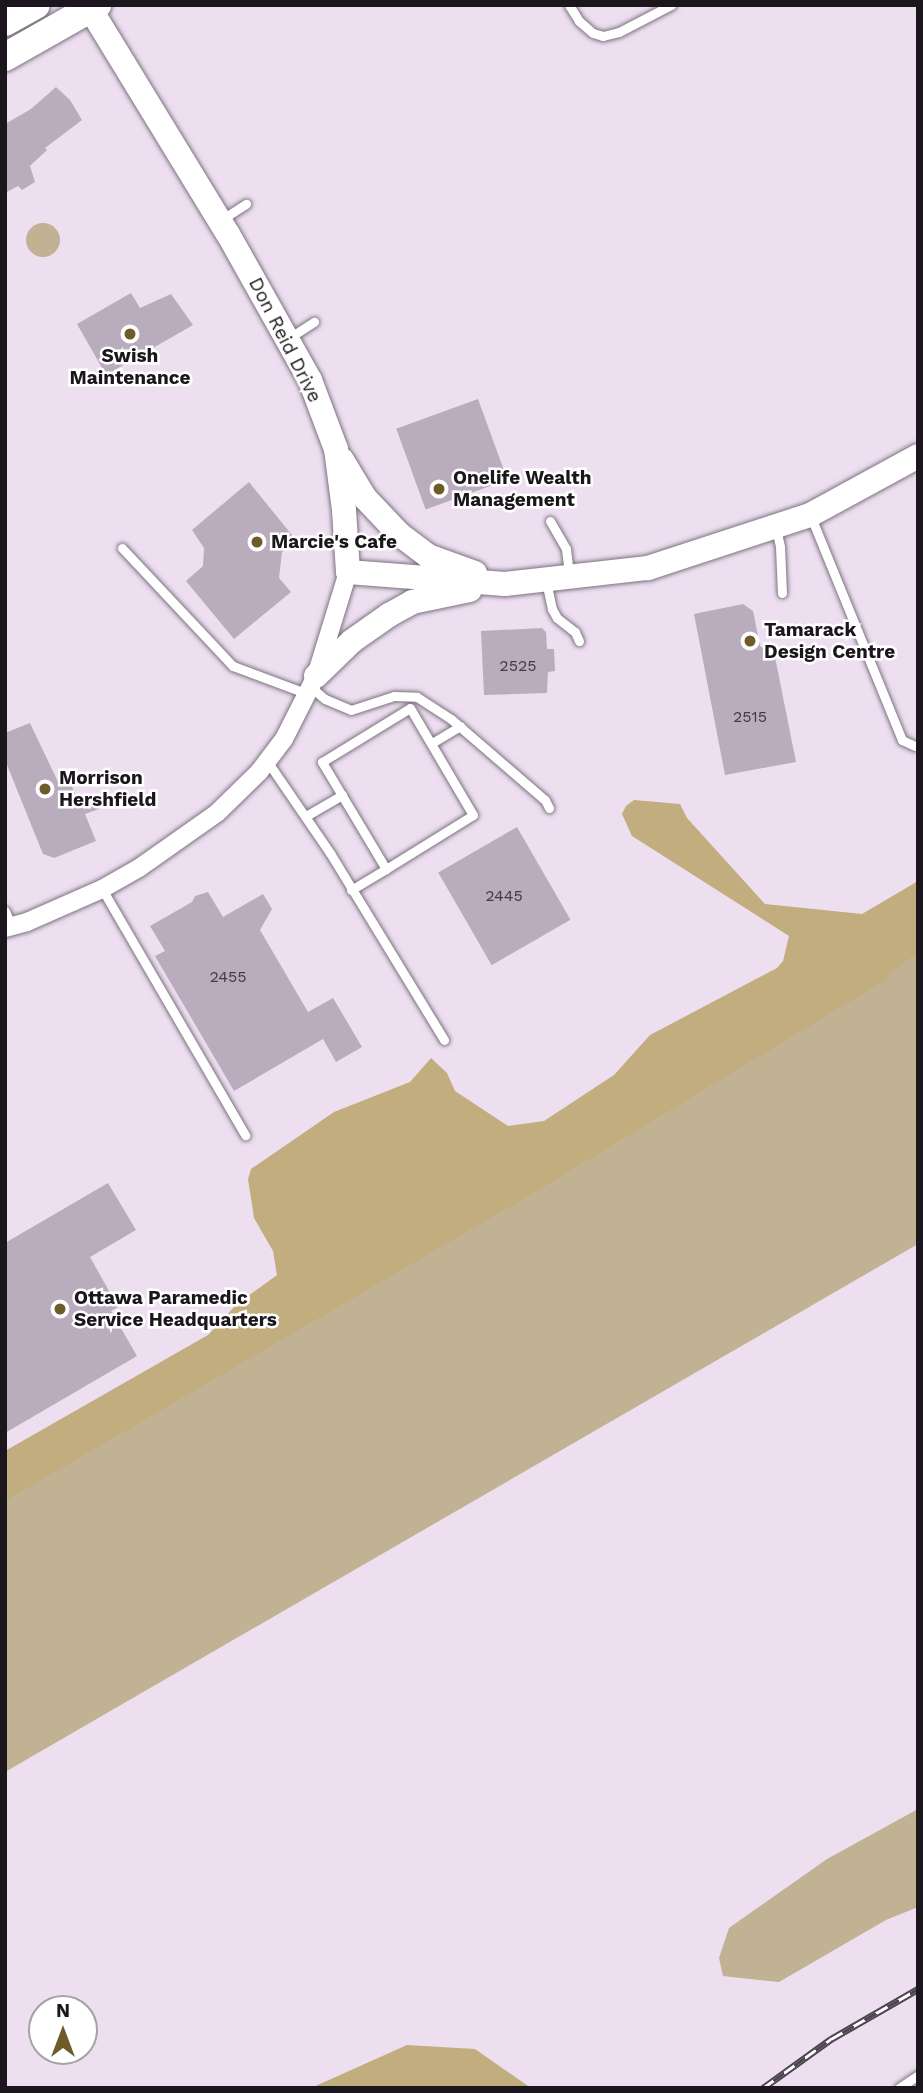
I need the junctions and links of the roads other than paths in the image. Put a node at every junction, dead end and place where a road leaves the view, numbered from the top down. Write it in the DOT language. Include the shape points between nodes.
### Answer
graph roads {
  1 [pos="36,5"];
  2 [pos="569,5"];
  3 [pos="671,5"];
  4 [pos="91,7"];
  5 [pos="5,22"];
  6 [pos="5,57"];
  7 [pos="246,204"];
  8 [pos="220,221"];
  9 [pos="314,322"];
  10 [pos="288,339"];
  11 [pos="335,449"];
  12 [pos="918,456"];
  13 [pos="810,515"];
  14 [pos="550,521"];
  15 [pos="775,528"];
  16 [pos="122,548"];
  17 [pos="348,572"];
  18 [pos="558,578"];
  19 [pos="505,584"];
  20 [pos="782,593"];
  21 [pos="579,641"];
  22 [pos="312,686"];
  23 [pos="460,726"];
  24 [pos="432,743"];
  25 [pos="915,746"];
  26 [pos="267,761"];
  27 [pos="342,794"];
  28 [pos="549,807"];
  29 [pos="306,816"];
  30 [pos="386,869"];
  31 [pos="102,889"];
  32 [pos="351,890"];
  33 [pos="7,922"];
  34 [pos="444,1040"];
  35 [pos="245,1135"];
  36 [pos="918,2075"];
  37 [pos="899,2088"];
  1 -- 5 [label="main road"];
  2 -- 3 [label="lane" via="579,21 603,36"];
  4 -- 6 [label="main road"];
  4 -- 8 [label="street, Don Reid Drive"];
  7 -- 8 [label="lane"];
  8 -- 10 [label="street, Don Reid Drive"];
  9 -- 10 [label="lane"];
  10 -- 11 [label="street, Don Reid Drive" via="310,380"];
  11 -- 17 [label="street, Don Reid Drive"];
  11 -- 19 [label="street" via="365,498 399,534 428,556"];
  12 -- 13 [label="street"];
  13 -- 15 [label="street"];
  13 -- 25 [label="lane" via="902,740"];
  14 -- 18 [label="lane" via="566,549"];
  15 -- 18 [label="street" via="648,568"];
  15 -- 20 [label="lane"];
  16 -- 22 [label="lane" via="233,666"];
  17 -- 19 [label="street"];
  17 -- 22 [label="street, Don Reid Drive"];
  18 -- 19 [label="street"];
  18 -- 21 [label="lane" via="552,609"];
  19 -- 22 [label="street" via="412,603 352,641"];
  22 -- 23 [label="lane" via="325,699 351,710 410,695"];
  22 -- 26 [label="street, Don Reid Drive"];
  23 -- 24 [label="lane"];
  23 -- 28 [label="lane"];
  24 -- 27 [label="lane" via="410,708 322,762"];
  24 -- 30 [label="lane" via="474,816"];
  26 -- 29 [label="lane"];
  26 -- 31 [label="street, Don Reid Drive" via="217,813"];
  27 -- 29 [label="lane"];
  27 -- 30 [label="lane"];
  29 -- 32 [label="lane"];
  30 -- 32 [label="lane"];
  31 -- 33 [label="street, Don Reid Drive"];
  31 -- 35 [label="lane"];
  32 -- 34 [label="lane"];
  36 -- 37 [label="lane"];
}
